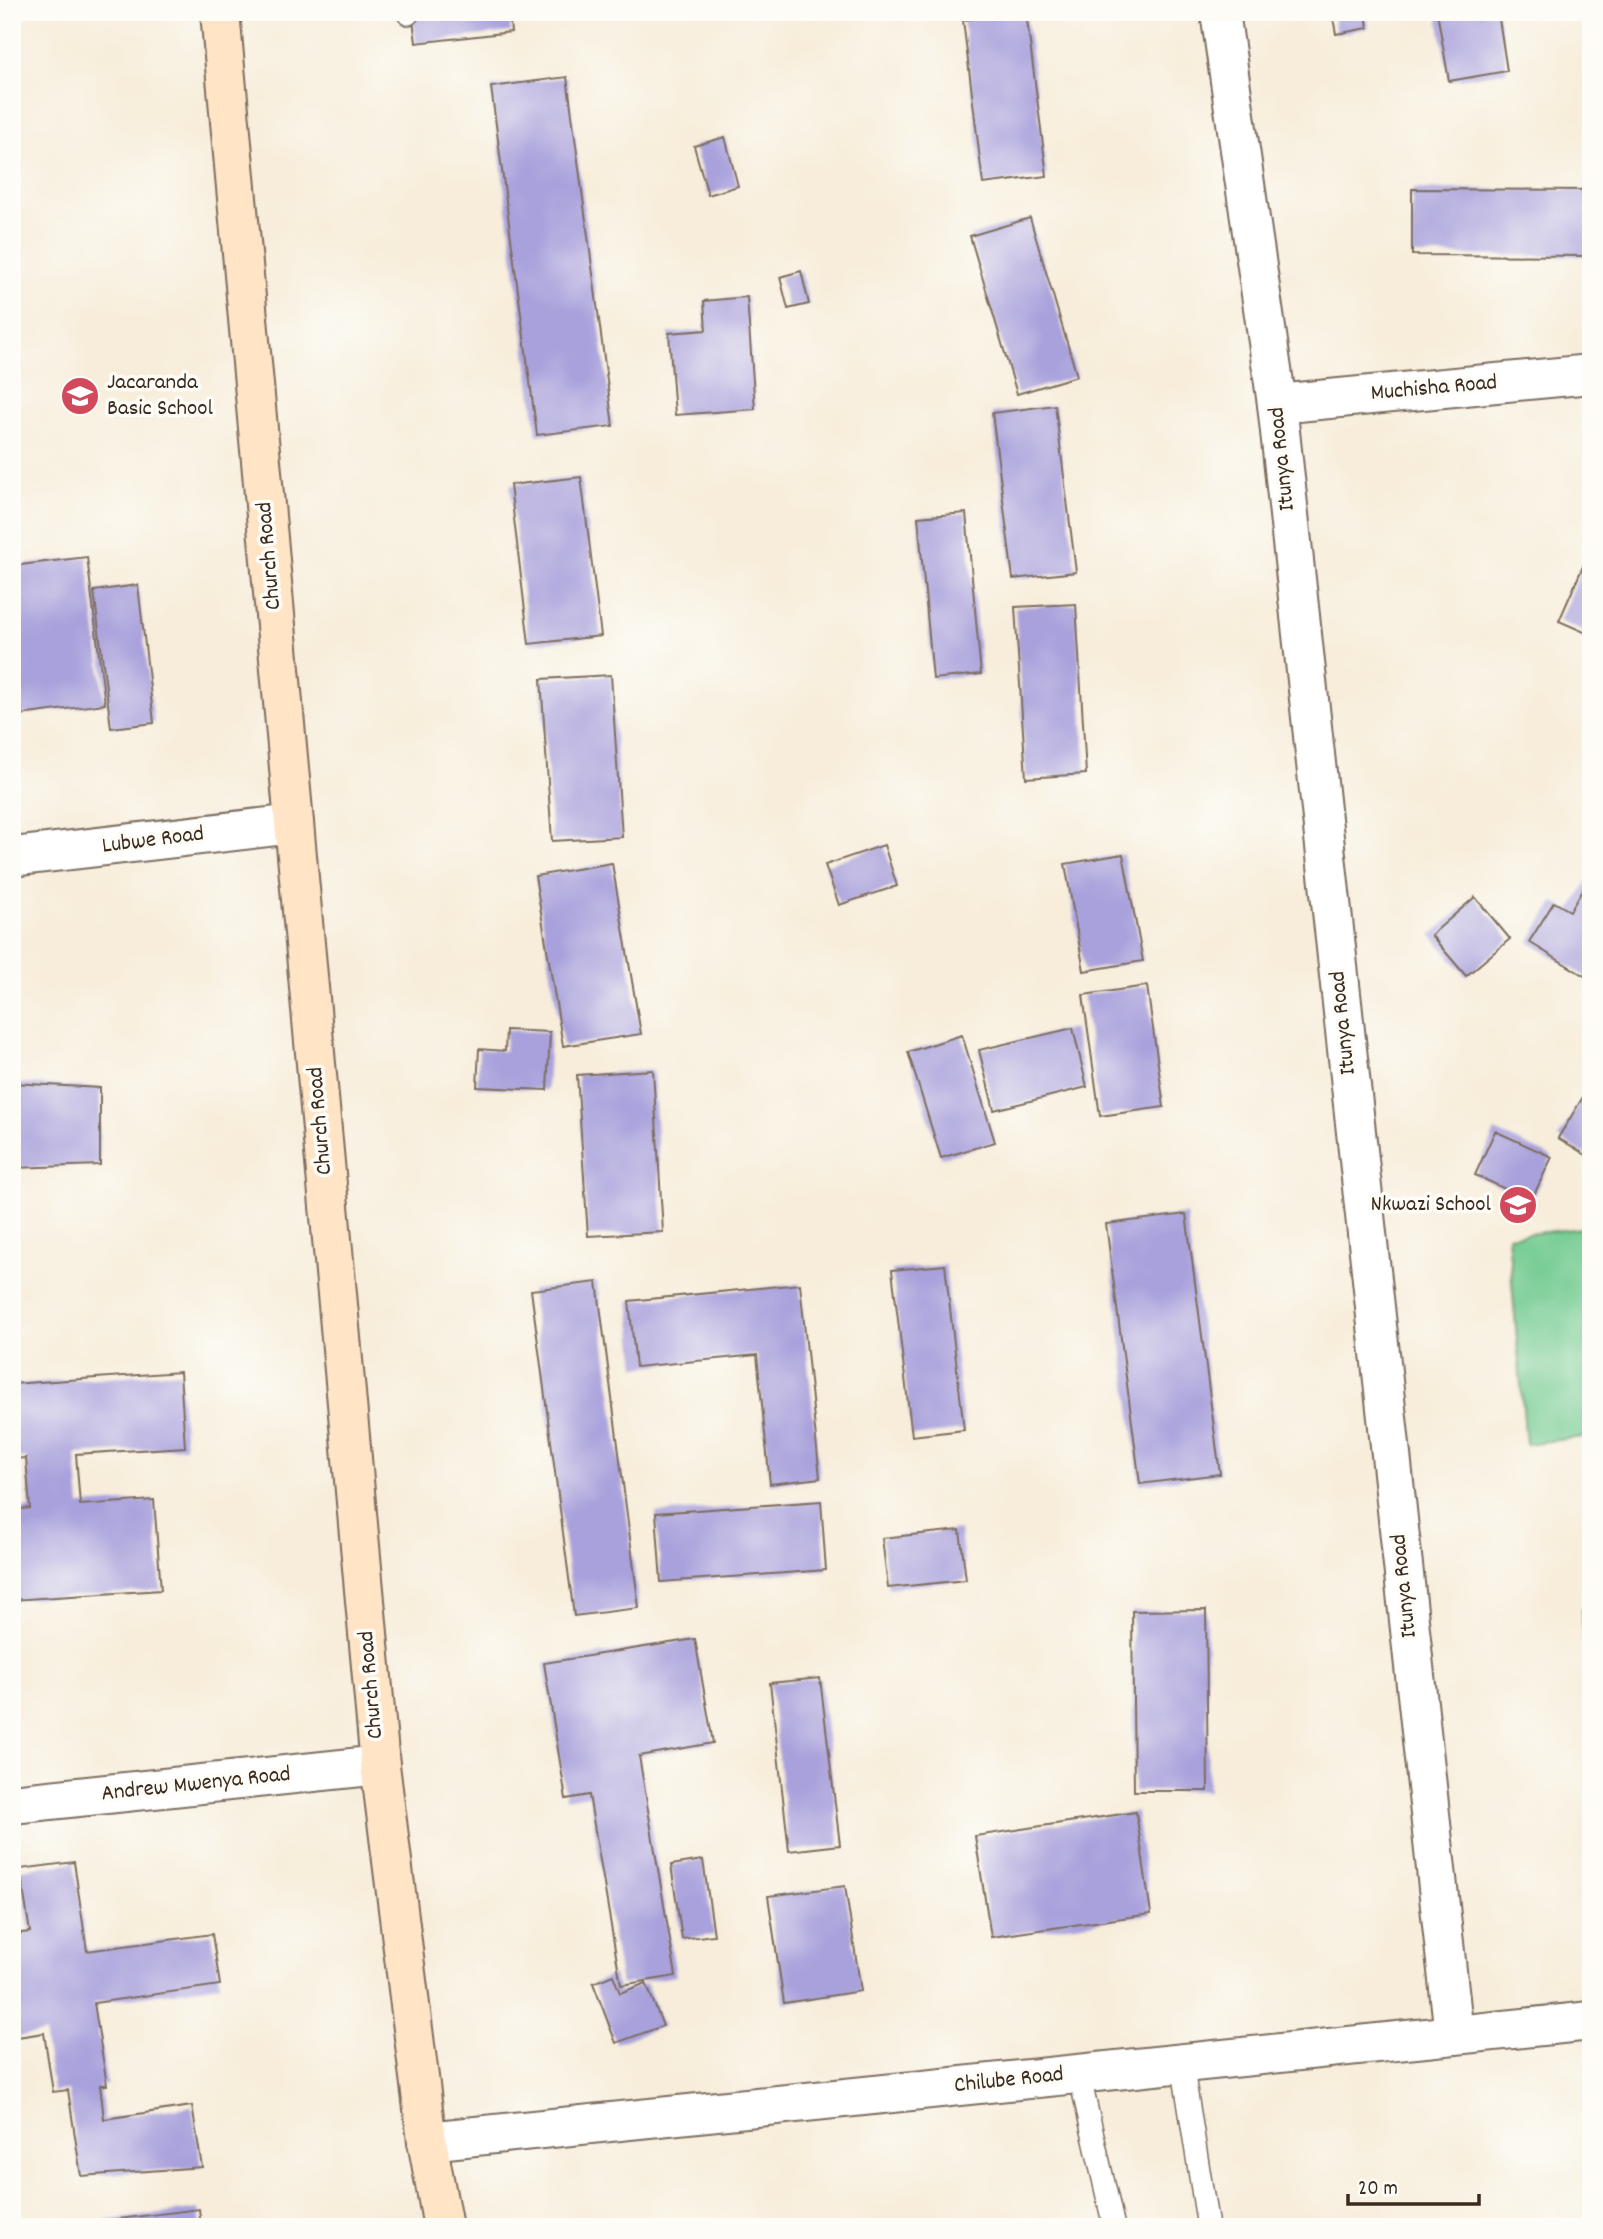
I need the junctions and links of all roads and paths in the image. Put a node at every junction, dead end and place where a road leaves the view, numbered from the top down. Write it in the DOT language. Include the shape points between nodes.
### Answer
graph roads {
  1 [pos="220,12"];
  2 [pos="1220,12"];
  3 [pos="1591,374"];
  4 [pos="1278,404"];
  5 [pos="294,824"];
  6 [pos="12,857"];
  7 [pos="380,1765"];
  8 [pos="12,1804"];
  9 [pos="1591,2021"];
  10 [pos="1454,2035"];
  11 [pos="1182,2063"];
  12 [pos="1079,2074"];
  13 [pos="427,2141"];
  14 [pos="443,2227"];
  15 [pos="1114,2227"];
  16 [pos="1208,2227"];
  1 -- 5 [label="main road, Church Road"];
  2 -- 4 [label="street, Itunya Road"];
  3 -- 4 [label="street, Muchisha Road"];
  4 -- 10 [label="street, Itunya Road"];
  5 -- 6 [label="street, Lubwe Road"];
  5 -- 7 [label="main road, Church Road"];
  7 -- 8 [label="street, Andrew Mwenya Road"];
  7 -- 13 [label="main road, Church Road"];
  9 -- 10 [label="street, Chilube Road"];
  10 -- 11 [label="street, Chilube Road"];
  11 -- 12 [label="street, Chilube Road"];
  11 -- 16 [label="lane"];
  12 -- 13 [label="street, Chilube Road"];
  12 -- 15 [label="lane"];
  13 -- 14 [label="main road, Church Road"];
}
